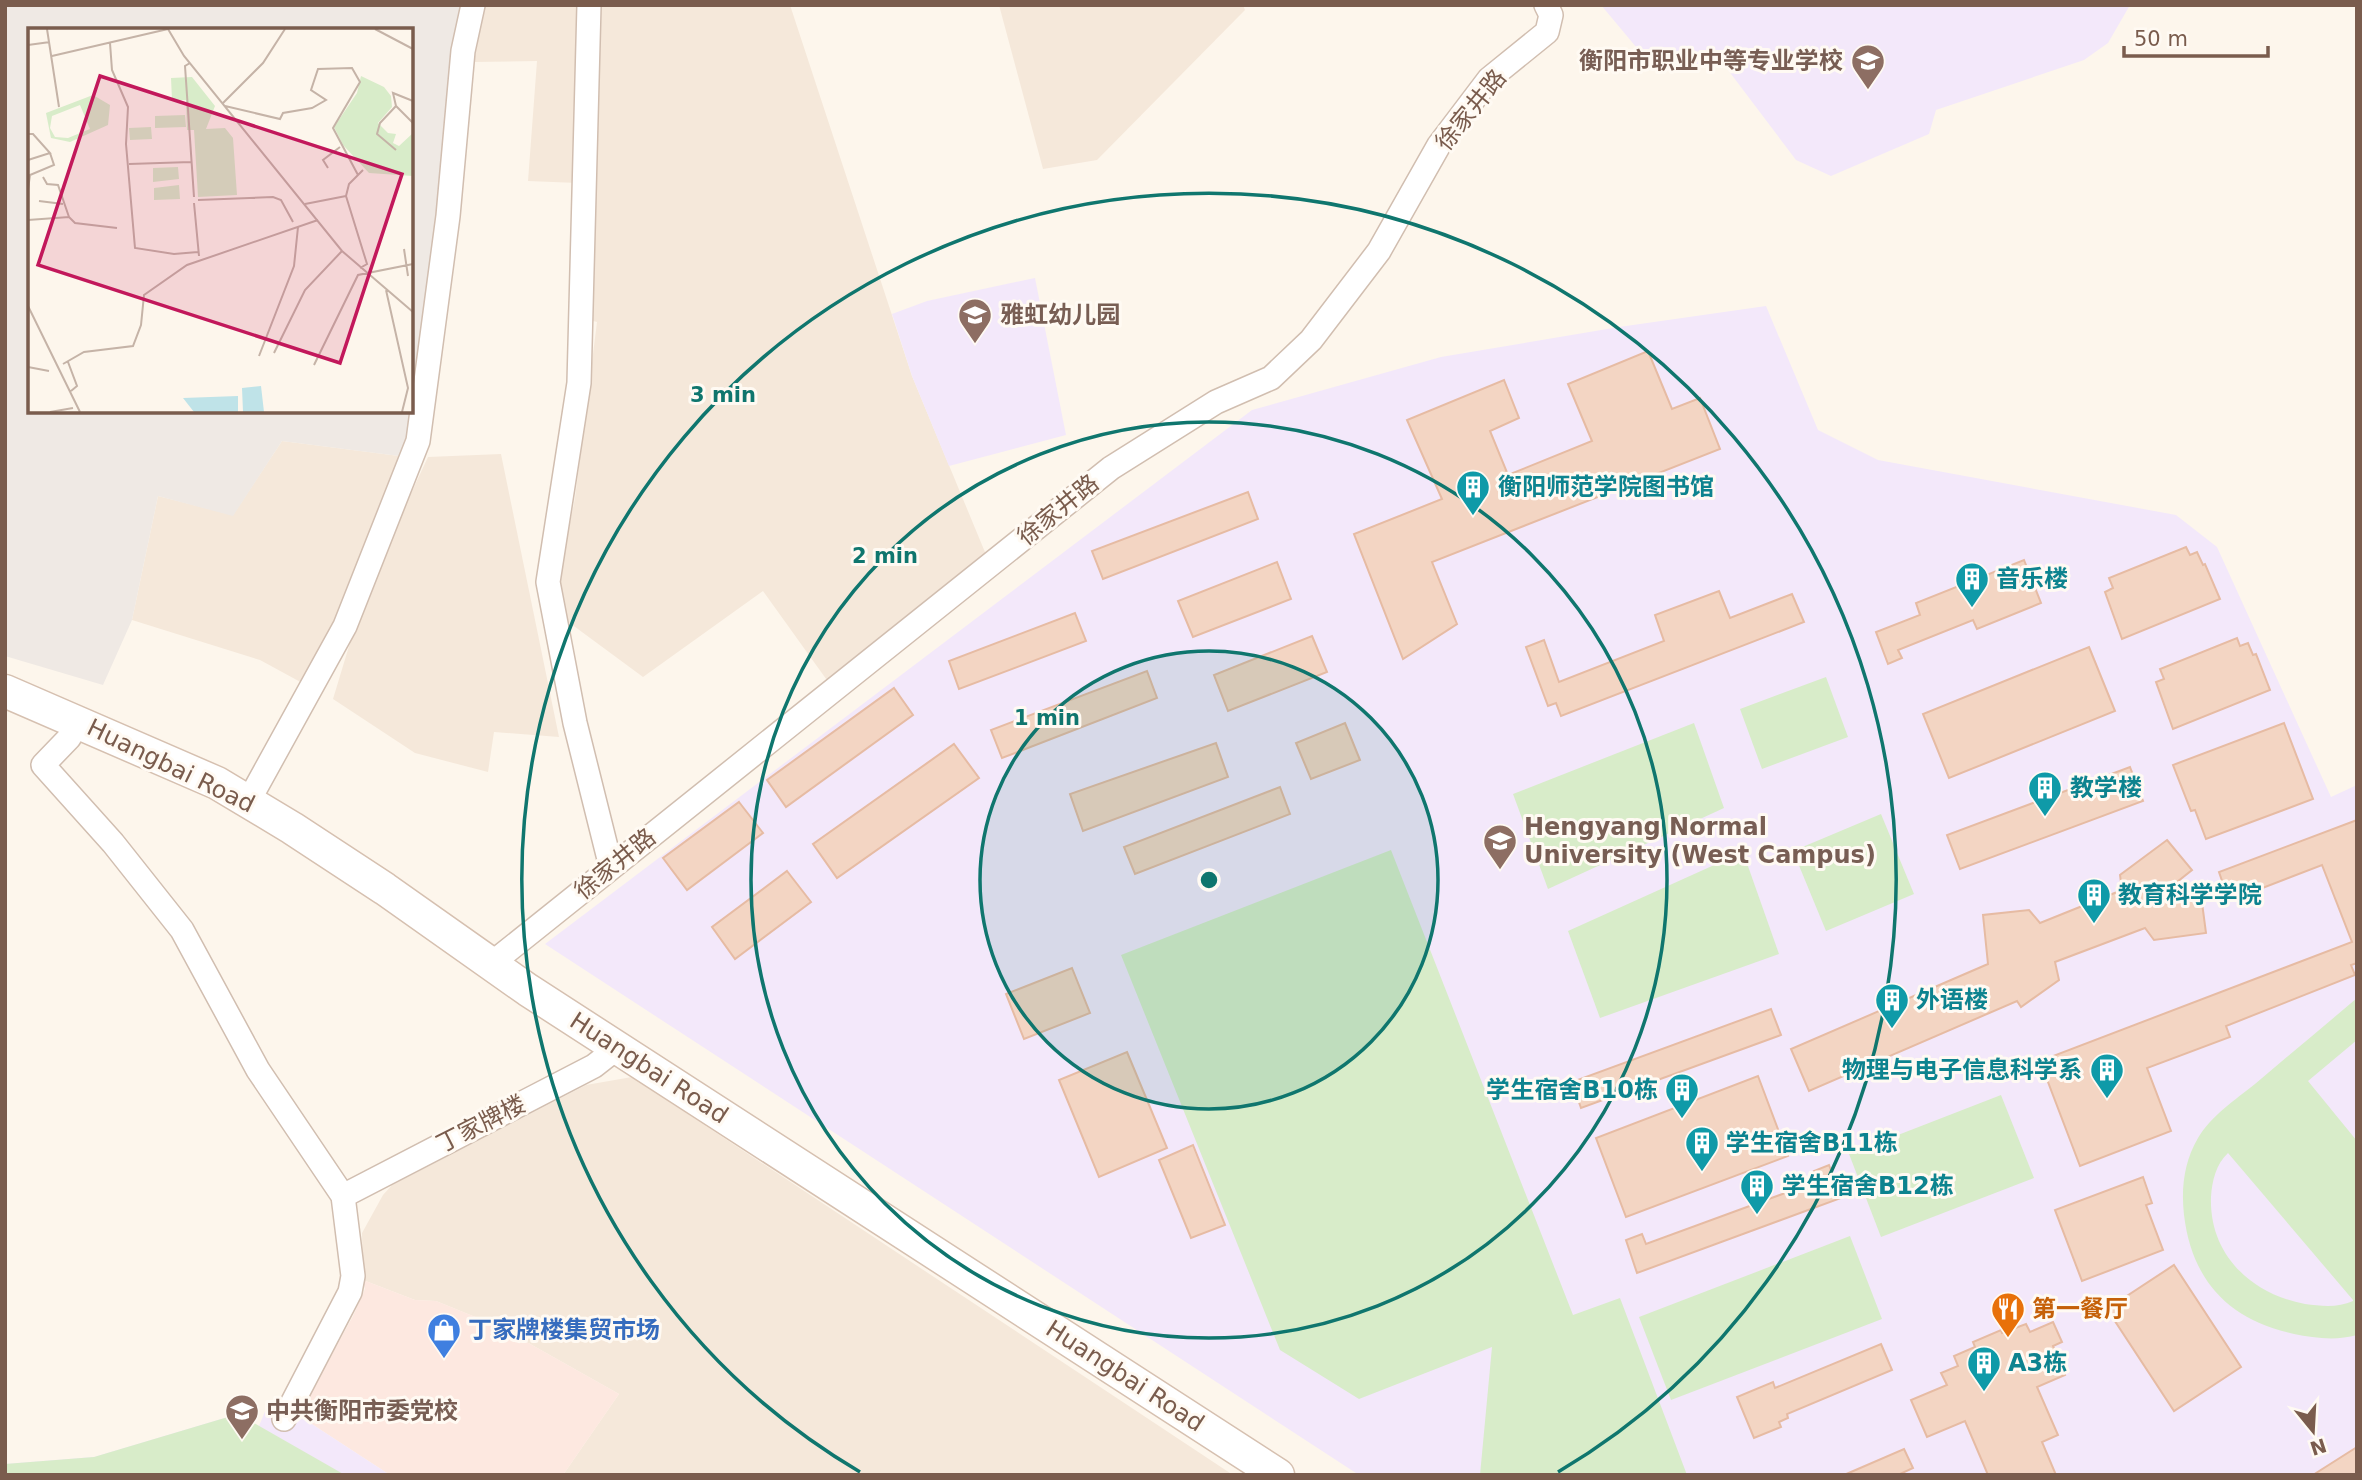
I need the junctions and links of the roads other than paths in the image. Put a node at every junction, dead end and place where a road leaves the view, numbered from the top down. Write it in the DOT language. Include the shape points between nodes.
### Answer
graph roads {
  1 [pos="473,5"];
  2 [pos="589,5"];
  3 [pos="1546,5"];
  4 [pos="5,691"];
  5 [pos="79,722"];
  6 [pos="248,802"];
  7 [pos="611,867"];
  8 [pos="491,964"];
  9 [pos="617,1048"];
  10 [pos="343,1196"];
  11 [pos="284,1419"];
  12 [pos="1278,1475"];
  1 -- 6 [label="street" via="463,51 448,216 418,441 345,626"];
  2 -- 7 [label="street" via="579,383 548,582 575,723"];
  3 -- 7 [label="street, 徐家井路" via="1551,15 1547,32 1489,79 1439,145 1379,251 1311,340 1271,378 1216,402 1111,468"];
  4 -- 5 [label="main road, Huangbai Road"];
  5 -- 6 [label="main road, Huangbai Road" via="217,783"];
  5 -- 10 [label="street" via="43,765 182,930 258,1070"];
  6 -- 8 [label="main road, Huangbai Road" via="386,889"];
  7 -- 8 [label="street, 徐家井路"];
  8 -- 9 [label="main road, Huangbai Road"];
  9 -- 10 [label="street, 丁家牌楼" via="594,1066"];
  9 -- 12 [label="main road, Huangbai Road"];
  10 -- 11 [label="street" via="350,1292"];
}
